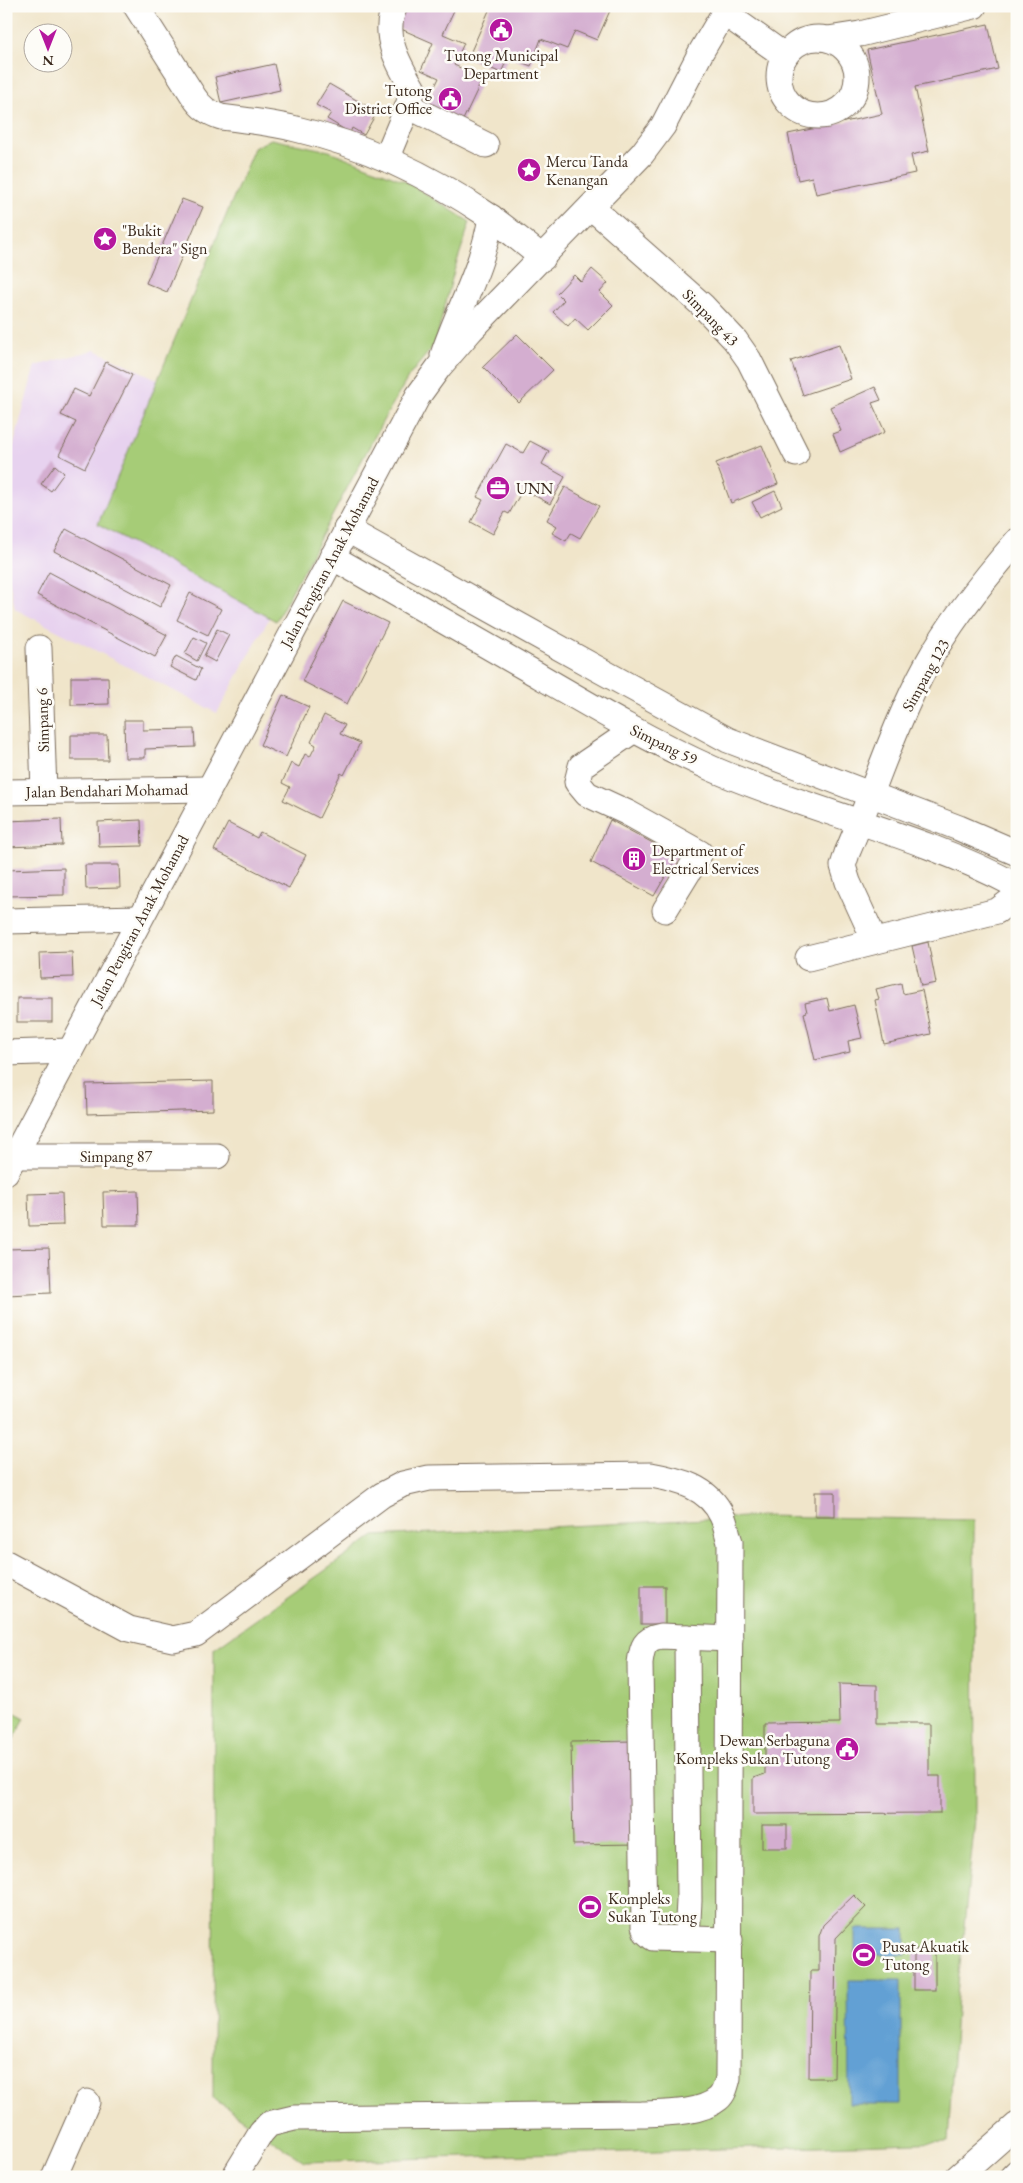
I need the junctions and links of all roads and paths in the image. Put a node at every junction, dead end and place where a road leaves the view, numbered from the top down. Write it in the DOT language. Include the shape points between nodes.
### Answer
graph roads {
  1 [pos="136,6"];
  2 [pos="395,6"];
  3 [pos="974,6"];
  4 [pos="726,9"];
  5 [pos="828,39"];
  6 [pos="785,56"];
  7 [pos="408,106"];
  8 [pos="486,145"];
  9 [pos="386,159"];
  10 [pos="591,207"];
  11 [pos="491,217"];
  12 [pos="543,258"];
  13 [pos="439,367"];
  14 [pos="796,454"];
  15 [pos="346,529"];
  16 [pos="1017,541"];
  17 [pos="332,557"];
  18 [pos="39,648"];
  19 [pos="634,730"];
  20 [pos="208,789"];
  21 [pos="44,791"];
  22 [pos="6,792"];
  23 [pos="871,795"];
  24 [pos="860,824"];
  25 [pos="1017,852"];
  26 [pos="1017,886"];
  27 [pos="1017,896"];
  28 [pos="665,910"];
  29 [pos="140,918"];
  30 [pos="6,921"];
  31 [pos="876,941"];
  32 [pos="808,958"];
  33 [pos="70,1051"];
  34 [pos="6,1053"];
  35 [pos="217,1156"];
  36 [pos="11,1164"];
  37 [pos="6,1562"];
  38 [pos="687,1637"];
  39 [pos="730,1639"];
  40 [pos="687,1938"];
  41 [pos="730,1940"];
  42 [pos="87,2102"];
  43 [pos="1017,2125"];
  44 [pos="1017,2172"];
  45 [pos="54,2177"];
  46 [pos="234,2177"];
  47 [pos="958,2177"];
  48 [pos="1012,2177"];
  1 -- 9 [label="street" via="199,105 210,114 294,128 344,142"];
  2 -- 7 [label="street" via="390,17 389,36 399,65 413,89"];
  3 -- 5 [label="street"];
  4 -- 6 [label="street"];
  4 -- 10 [label="street, Jalan Pengiran Anak Mohamad" via="663,126 642,154"];
  5 -- 6 [label="street" via="804,40"];
  5 -- 6 [label="street" via="840,44 850,54 858,78 848,102 826,116 812,116 789,104 778,80"];
  7 -- 8 [label="street"];
  7 -- 9 [label="street"];
  9 -- 11 [label="street" via="462,198"];
  10 -- 12 [label="street, Jalan Pengiran Anak Mohamad"];
  10 -- 14 [label="street, Simpang 43" via="702,305 735,340 749,360"];
  11 -- 12 [label="street"];
  11 -- 13 [label="street" via="482,259 452,327"];
  12 -- 13 [label="street, Jalan Pengiran Anak Mohamad"];
  13 -- 15 [label="street, Jalan Pengiran Anak Mohamad" via="418,396"];
  15 -- 17 [label="street, Jalan Pengiran Anak Mohamad"];
  15 -- 23 [label="street, Simpang 59" via="728,740"];
  16 -- 23 [label="street, Simpang 123" via="986,578 928,663 896,728"];
  17 -- 19 [label="street, Simpang 59"];
  17 -- 20 [label="street, Jalan Pengiran Anak Mohamad"];
  18 -- 21 [label="street, Simpang 6"];
  19 -- 24 [label="street, Simpang 59" via="713,768"];
  19 -- 28 [label="street" via="580,766 577,782 587,794 700,853"];
  20 -- 21 [label="street, Jalan Bendahari Mohamad"];
  20 -- 29 [label="street, Jalan Pengiran Anak Mohamad"];
  21 -- 22 [label="street, Jalan Bendahari Mohamad"];
  23 -- 24 [label="street, Simpang 123"];
  23 -- 25 [label="street, Simpang 59"];
  24 -- 26 [label="street, Simpang 59" via="948,854"];
  24 -- 31 [label="street, Simpang 123" via="843,866"];
  27 -- 31 [label="street" via="997,911"];
  29 -- 30 [label="street"];
  29 -- 33 [label="street, Jalan Pengiran Anak Mohamad"];
  31 -- 32 [label="street"];
  33 -- 34 [label="street"];
  33 -- 36 [label="street, Jalan Pengiran Anak Mohamad"];
  35 -- 36 [label="street, Simpang 87"];
  37 -- 39 [label="street" via="129,1630 173,1639 196,1634 382,1495 403,1484 429,1478 651,1474 680,1480 705,1493 722,1515 730,1542"];
  38 -- 39 [label="street"];
  38 -- 40 [label="street"];
  38 -- 40 [label="street" via="645,1641 640,1663 644,1926 653,1938"];
  39 -- 41 [label="street"];
  40 -- 41 [label="street"];
  41 -- 46 [label="street" via="728,2078 720,2098 713,2103 676,2112 641,2114 288,2119 269,2124 261,2132"];
  42 -- 45 [label="street"];
  43 -- 47 [label="street"];
  44 -- 48 [label="street"];
}
